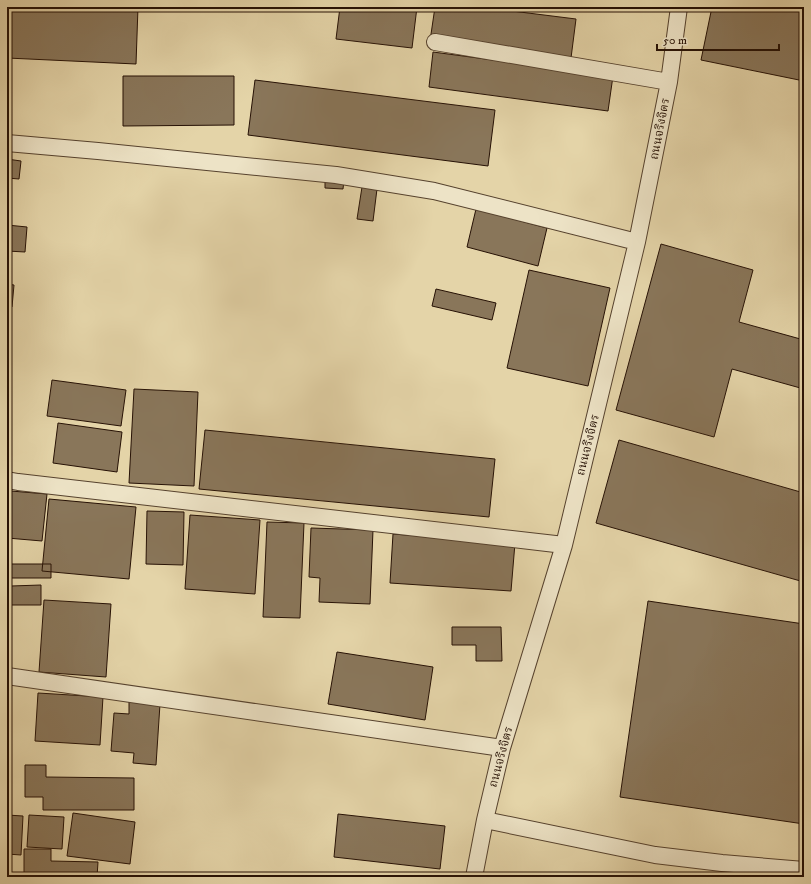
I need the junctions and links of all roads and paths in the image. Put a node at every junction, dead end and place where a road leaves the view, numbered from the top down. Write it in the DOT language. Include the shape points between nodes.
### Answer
graph roads {
  1 [pos="679,7"];
  2 [pos="434,42"];
  3 [pos="669,82"];
  4 [pos="7,143"];
  5 [pos="637,242"];
  6 [pos="7,480"];
  7 [pos="564,546"];
  8 [pos="7,676"];
  9 [pos="502,748"];
  10 [pos="485,820"];
  11 [pos="804,870"];
  12 [pos="474,877"];
  1 -- 3 [label="street, ถนนจริงจิตร"];
  2 -- 3 [label="street"];
  3 -- 5 [label="street, ถนนจริงจิตร"];
  4 -- 5 [label="street" via="336,175 434,191"];
  5 -- 7 [label="street, ถนนจริงจิตร"];
  6 -- 7 [label="street"];
  7 -- 9 [label="street, ถนนจริงจิตร"];
  8 -- 9 [label="street"];
  9 -- 10 [label="street, ถนนจริงจิตร"];
  10 -- 11 [label="street" via="655,855"];
  10 -- 12 [label="street, ถนนจริงจิตร"];
}
